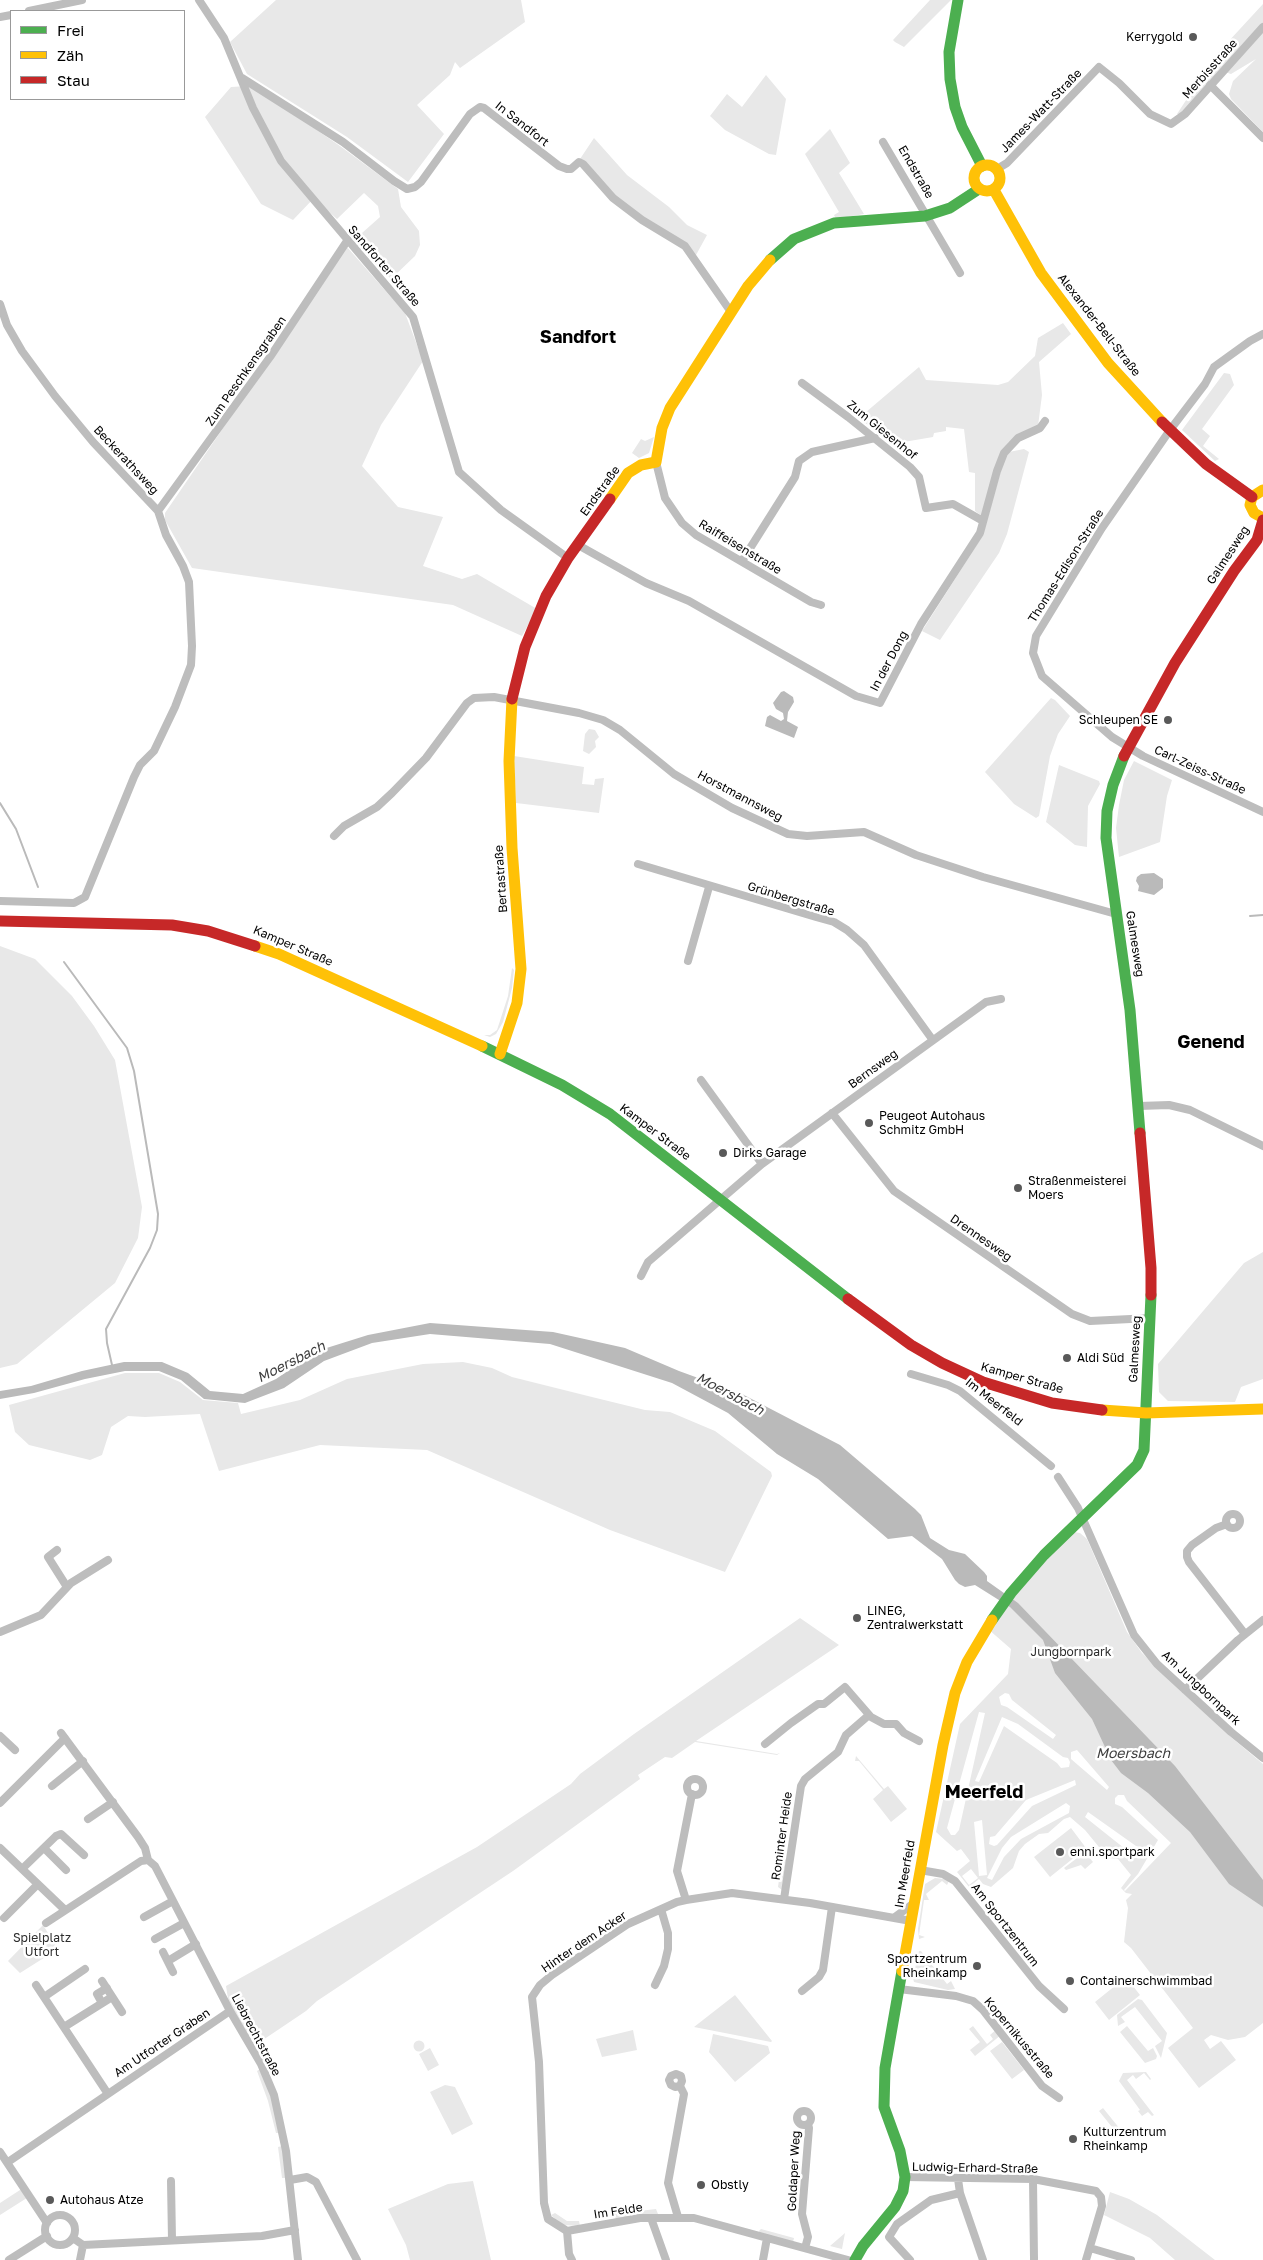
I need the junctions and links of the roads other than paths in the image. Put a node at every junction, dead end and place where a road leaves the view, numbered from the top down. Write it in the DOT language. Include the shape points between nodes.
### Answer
graph roads {
  1 [pos="82,0"];
  2 [pos="199,0"];
  3 [pos="958,0"];
  4 [pos="34,10"];
  5 [pos="1263,28"];
  6 [pos="1099,67"];
  7 [pos="242,78"];
  8 [pos="1210,85"];
  9 [pos="1263,138"];
  10 [pos="883,142"];
  11 [pos="982,166"];
  12 [pos="998,169"];
  13 [pos="979,189"];
  14 [pos="994,190"];
  15 [pos="926,216"];
  16 [pos="347,240"];
  17 [pos="960,273"];
  18 [pos="0,304"];
  19 [pos="731,312"];
  20 [pos="1263,334"];
  21 [pos="802,383"];
  22 [pos="1045,421"];
  23 [pos="1170,430"];
  24 [pos="875,438"];
  25 [pos="656,462"];
  26 [pos="1263,490"];
  27 [pos="1252,497"];
  28 [pos="158,511"];
  29 [pos="1263,519"];
  30 [pos="983,522"];
  31 [pos="578,545"];
  32 [pos="568,558"];
  33 [pos="742,561"];
  34 [pos="821,605"];
  35 [pos="512,700"];
  36 [pos="1128,748"];
  37 [pos="1263,812"];
  38 [pos="334,836"];
  39 [pos="638,864"];
  40 [pos="709,887"];
  41 [pos="0,901"];
  42 [pos="1116,914"];
  43 [pos="0,921"];
  44 [pos="688,960"];
  45 [pos="1001,1000"];
  46 [pos="932,1039"];
  47 [pos="500,1054"];
  48 [pos="701,1080"];
  49 [pos="1139,1106"];
  50 [pos="832,1113"];
  51 [pos="1263,1146"];
  52 [pos="762,1164"];
  53 [pos="719,1199"];
  54 [pos="641,1276"];
  55 [pos="1151,1318"];
  56 [pos="911,1374"];
  57 [pos="1263,1409"];
  58 [pos="1146,1413"];
  59 [pos="1051,1466"];
  60 [pos="1058,1477"];
  61 [pos="1082,1518"];
  62 [pos="1227,1524"];
  63 [pos="57,1550"];
  64 [pos="108,1560"];
  65 [pos="67,1587"];
  66 [pos="1263,1620"];
  67 [pos="0,1632"];
  68 [pos="1245,1634"];
  69 [pos="1185,1690"];
  70 [pos="869,1715"];
  71 [pos="0,1736"];
  72 [pos="919,1741"];
  73 [pos="765,1744"];
  74 [pos="15,1750"];
  75 [pos="1263,1758"];
  76 [pos="83,1761"];
  77 [pos="52,1786"];
  78 [pos="692,1794"];
  79 [pos="113,1802"];
  80 [pos="0,1803"];
  81 [pos="88,1819"];
  82 [pos="0,1848"];
  83 [pos="44,1848"];
  84 [pos="84,1855"];
  85 [pos="148,1860"];
  86 [pos="22,1869"];
  87 [pos="66,1870"];
  88 [pos="920,1870"];
  89 [pos="38,1884"];
  90 [pos="784,1899"];
  91 [pos="686,1900"];
  92 [pos="173,1902"];
  93 [pos="914,1903"];
  94 [pos="832,1907"];
  95 [pos="65,1910"];
  96 [pos="661,1910"];
  97 [pos="144,1917"];
  98 [pos="895,1917"];
  99 [pos="4,1918"];
  100 [pos="911,1921"];
  101 [pos="46,1923"];
  102 [pos="184,1923"];
  103 [pos="155,1940"];
  104 [pos="196,1944"];
  105 [pos="163,1952"];
  106 [pos="168,1960"];
  107 [pos="86,1969"];
  108 [pos="173,1972"];
  109 [pos="655,1985"];
  110 [pos="36,1986"];
  111 [pos="899,1988"];
  112 [pos="802,1991"];
  113 [pos="44,1997"];
  114 [pos="112,1997"];
  115 [pos="102,2003"];
  116 [pos="1064,2009"];
  117 [pos="230,2011"];
  118 [pos="122,2012"];
  119 [pos="64,2027"];
  120 [pos="680,2086"];
  121 [pos="108,2094"];
  122 [pos="1059,2098"];
  123 [pos="808,2124"];
  124 [pos="0,2152"];
  125 [pos="8,2162"];
  126 [pos="905,2177"];
  127 [pos="958,2179"];
  128 [pos="1033,2179"];
  129 [pos="290,2180"];
  130 [pos="171,2181"];
  131 [pos="960,2193"];
  132 [pos="678,2217"];
  133 [pos="651,2218"];
  134 [pos="47,2223"];
  135 [pos="296,2230"];
  136 [pos="567,2231"];
  137 [pos="46,2236"];
  138 [pos="73,2238"];
  139 [pos="767,2238"];
  140 [pos="172,2240"];
  141 [pos="83,2245"];
  142 [pos="805,2248"];
  143 [pos="1090,2248"];
  144 [pos="12,2259"];
  145 [pos="80,2260"];
  146 [pos="298,2260"];
  147 [pos="357,2260"];
  148 [pos="572,2260"];
  149 [pos="666,2260"];
  150 [pos="762,2260"];
  151 [pos="848,2260"];
  152 [pos="855,2260"];
  153 [pos="910,2260"];
  154 [pos="984,2260"];
  155 [pos="1034,2260"];
  156 [pos="1086,2260"];
  157 [pos="1131,2260"];
  1 -- 4 [label="street"];
  2 -- 7 [label="street, Sandforter Straße" via="224,38"];
  3 -- 11 [label="street" via="949,52 950,79 962,128"];
  5 -- 8 [label="street, Merbisstraße"];
  6 -- 8 [label="street, Merbisstraße" via="1150,114 1171,124 1185,114"];
  6 -- 12 [label="street, James-Watt-Straße"];
  7 -- 16 [label="street, Sandforter Straße" via="253,108 281,161"];
  7 -- 19 [label="street, In Sandfort" via="343,142 407,188 421,182 470,114 484,108 559,166 571,169 579,162 583,164 602,188 626,208 676,239 692,254"];
  8 -- 9 [label="street"];
  10 -- 15 [label="street, Endstraße"];
  11 -- 12 [label="street"];
  11 -- 13 [label="street" via="974,174"];
  12 -- 14 [label="street" via="1001,180"];
  13 -- 14 [label="street" via="986,192"];
  13 -- 15 [label="street, Endstraße" via="950,208"];
  14 -- 23 [label="street, Alexander-Bell-Straße" via="1041,273 1063,304 1108,363"];
  15 -- 17 [label="street, Endstraße"];
  15 -- 19 [label="street, Endstraße" via="847,221 813,230 776,253"];
  16 -- 28 [label="street, Zum Peschkensgraben" via="270,357"];
  16 -- 32 [label="street, Sandforter Straße" via="413,317 459,472 501,510"];
  18 -- 28 [label="street, Beckerathsweg" via="6,325 55,396"];
  19 -- 25 [label="street, Endstraße" via="670,408 662,428"];
  20 -- 23 [label="street, Thomas-Edison-Straße" via="1214,368"];
  21 -- 24 [label="street, Zum Giesenhof"];
  22 -- 30 [label="street, In der Dong" via="1040,428 1018,438 1004,453"];
  23 -- 27 [label="street, Alexander-Bell-Straße" via="1206,464"];
  23 -- 36 [label="street, Thomas-Edison-Straße" via="1073,575 1036,636 1033,653 1042,676"];
  24 -- 30 [label="street, Zum Giesenhof" via="919,478 926,508 953,504"];
  24 -- 33 [label="street" via="812,452 799,461 795,476"];
  25 -- 31 [label="street, Endstraße" via="641,465 628,473"];
  25 -- 33 [label="street, Raiffeisenstraße" via="665,498 682,524"];
  26 -- 27 [label="street"];
  27 -- 29 [label="street" via="1252,510"];
  28 -- 41 [label="street, Beckerathsweg" via="189,582 191,603 191,665 176,707 154,751 140,765 85,897 74,904"];
  29 -- 36 [label="street, Galmesweg" via="1257,540 1175,663"];
  30 -- 31 [label="street, In der Dong" via="980,533 922,624 880,703 856,696 689,601 646,583"];
  31 -- 32 [label="street, Endstraße"];
  32 -- 35 [label="street, Endstraße" via="534,624"];
  33 -- 34 [label="street, Raiffeisenstraße"];
  35 -- 38 [label="street" via="474,698 426,758 378,807 344,826"];
  35 -- 42 [label="street, Horstmannsweg" via="603,720 674,774 732,808 788,834 864,832 916,855 983,877"];
  35 -- 47 [label="street, Bertastraße" via="509,761 521,969 517,1003"];
  36 -- 37 [label="street, Carl-Zeiss-Straße"];
  36 -- 42 [label="street, Galmesweg" via="1109,800 1106,824"];
  39 -- 40 [label="street, Grünbergstraße"];
  40 -- 44 [label="street"];
  40 -- 46 [label="street, Grünbergstraße" via="834,922 847,930 864,945"];
  42 -- 49 [label="street, Galmesweg"];
  43 -- 47 [label="street, Kamper Straße" via="138,923 208,931 279,954"];
  45 -- 46 [label="street, Bernsweg" via="986,1002"];
  46 -- 50 [label="street, Bernsweg"];
  47 -- 53 [label="street, Kamper Straße" via="610,1114"];
  48 -- 52 [label="street"];
  49 -- 51 [label="street" via="1169,1105 1190,1110"];
  49 -- 55 [label="street, Galmesweg" via="1152,1268"];
  50 -- 52 [label="street, Bernsweg"];
  50 -- 55 [label="street, Drennesweg" via="894,1191 1072,1314 1090,1321"];
  52 -- 53 [label="street, Bernsweg"];
  53 -- 54 [label="street, Bernsweg" via="648,1262"];
  53 -- 58 [label="street, Kamper Straße" via="872,1318 942,1363 983,1382 1052,1403"];
  55 -- 58 [label="street, Galmesweg"];
  56 -- 59 [label="street, Im Meerfeld" via="948,1385 972,1399"];
  57 -- 58 [label="street, Kamper Straße"];
  58 -- 61 [label="street, Im Meerfeld" via="1146,1441 1140,1460"];
  60 -- 61 [label="street"];
  61 -- 69 [label="street, Am Jungbornpark" via="1134,1635 1157,1664"];
  61 -- 88 [label="street, Im Meerfeld" via="1044,1555 1012,1593 972,1653 952,1702"];
  62 -- 68 [label="street" via="1216,1528 1187,1551 1189,1562"];
  63 -- 65 [label="street" via="48,1557"];
  64 -- 65 [label="street"];
  65 -- 67 [label="street" via="41,1615"];
  66 -- 68 [label="street"];
  68 -- 69 [label="street"];
  69 -- 75 [label="street, Am Jungbornpark"];
  70 -- 72 [label="street" via="884,1724 896,1724"];
  70 -- 73 [label="street" via="845,1687"];
  70 -- 90 [label="street, Rominter Heide" via="846,1735 838,1752 801,1786"];
  71 -- 74 [label="street"];
  76 -- 77 [label="street"];
  76 -- 79 [label="street, Liebrechtstraße"];
  76 -- 80 [label="street, Liebrechtstraße" via="63,1735"];
  78 -- 91 [label="street" via="677,1871"];
  79 -- 81 [label="street"];
  79 -- 85 [label="street, Liebrechtstraße" via="145,1848"];
  82 -- 86 [label="street"];
  83 -- 84 [label="street" via="61,1834"];
  83 -- 86 [label="street"];
  83 -- 87 [label="street"];
  85 -- 92 [label="street, Liebrechtstraße" via="155,1866"];
  85 -- 95 [label="street" via="141,1861"];
  86 -- 89 [label="street"];
  88 -- 93 [label="street, Im Meerfeld"];
  88 -- 116 [label="street, Am Sportzentrum" via="945,1874 954,1880 1039,1986"];
  89 -- 95 [label="street"];
  89 -- 99 [label="street"];
  90 -- 91 [label="street, Hinter dem Acker" via="732,1893"];
  90 -- 94 [label="street, Hinter dem Acker"];
  91 -- 96 [label="street, Hinter dem Acker"];
  92 -- 97 [label="street"];
  92 -- 102 [label="street, Liebrechtstraße"];
  93 -- 98 [label="street"];
  93 -- 100 [label="street, Im Meerfeld"];
  94 -- 98 [label="street, Hinter dem Acker"];
  94 -- 112 [label="street" via="823,1970"];
  95 -- 101 [label="street"];
  96 -- 109 [label="street" via="668,1933 668,1949"];
  96 -- 136 [label="street, Hinter dem Acker" via="628,1924 552,1976 532,1997 539,2062 544,2203 548,2219"];
  98 -- 100 [label="street, Hinter dem Acker"];
  100 -- 111 [label="street, Im Meerfeld"];
  102 -- 103 [label="street"];
  102 -- 104 [label="street, Liebrechtstraße"];
  104 -- 106 [label="street"];
  104 -- 117 [label="street, Liebrechtstraße"];
  105 -- 106 [label="street"];
  106 -- 108 [label="street"];
  107 -- 113 [label="street"];
  110 -- 113 [label="street, Am Utforter Graben"];
  111 -- 122 [label="street, Kopernikusstraße" via="973,2001 1042,2086"];
  111 -- 126 [label="street, Im Meerfeld" via="882,2094"];
  113 -- 119 [label="street, Am Utforter Graben"];
  114 -- 115 [label="street"];
  114 -- 115 [label="street" via="104,1985 97,1994"];
  114 -- 118 [label="street"];
  115 -- 119 [label="street"];
  117 -- 121 [label="street, Am Utforter Graben"];
  117 -- 129 [label="street, Liebrechtstraße" via="261,2064 274,2095"];
  119 -- 121 [label="street, Am Utforter Graben"];
  120 -- 132 [label="street" via="684,2094 683,2103 668,2183"];
  121 -- 125 [label="street, Am Utforter Graben"];
  123 -- 142 [label="street, Goldaper Weg" via="802,2214 808,2237"];
  124 -- 125 [label="street"];
  125 -- 134 [label="street"];
  126 -- 127 [label="street, Ludwig-Erhard-Straße"];
  126 -- 152 [label="street, Im Meerfeld" via="895,2207"];
  127 -- 128 [label="street, Ludwig-Erhard-Straße"];
  127 -- 131 [label="street"];
  128 -- 143 [label="street, Ludwig-Erhard-Straße" via="1096,2191 1101,2197 1102,2206"];
  128 -- 155 [label="street"];
  129 -- 135 [label="street, Liebrechtstraße"];
  129 -- 147 [label="street" via="307,2178 316,2182"];
  130 -- 140 [label="street"];
  131 -- 153 [label="street" via="931,2200 897,2224 888,2237"];
  131 -- 154 [label="street"];
  132 -- 133 [label="street, Im Felde"];
  132 -- 139 [label="street, Im Felde" via="694,2218"];
  133 -- 136 [label="street, Im Felde"];
  133 -- 149 [label="street"];
  134 -- 137 [label="street"];
  134 -- 138 [label="street" via="54,2216 68,2217 74,2224"];
  135 -- 140 [label="street" via="262,2236"];
  135 -- 146 [label="street, Liebrechtstraße"];
  136 -- 148 [label="street"];
  137 -- 138 [label="street" via="59,2245"];
  137 -- 144 [label="street"];
  138 -- 141 [label="street"];
  139 -- 142 [label="street, Im Felde"];
  139 -- 150 [label="street"];
  140 -- 141 [label="street"];
  141 -- 145 [label="street"];
  142 -- 151 [label="street, Im Felde"];
  143 -- 156 [label="street"];
  143 -- 157 [label="street"];
}
